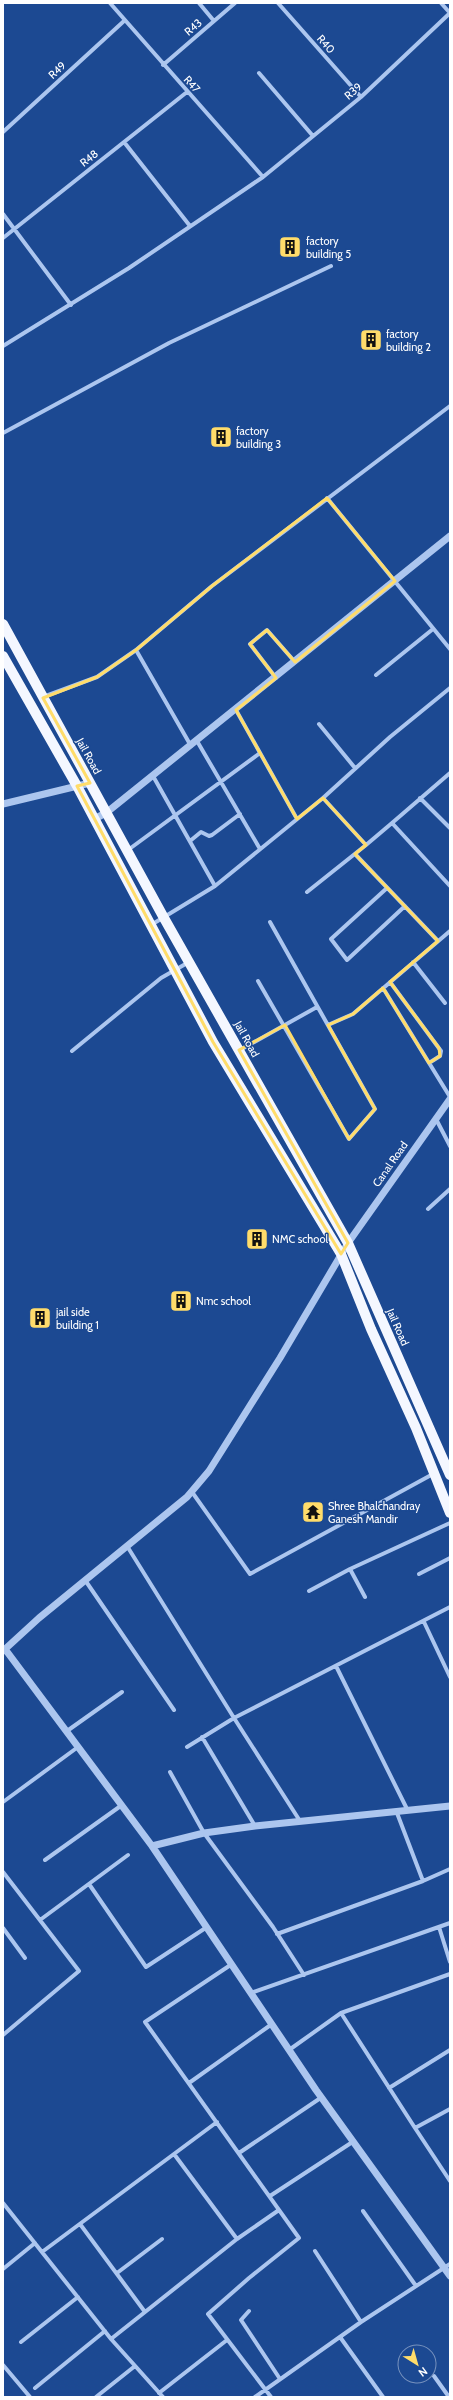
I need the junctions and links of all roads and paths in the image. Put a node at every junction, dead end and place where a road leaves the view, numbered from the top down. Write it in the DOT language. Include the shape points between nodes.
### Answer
graph roads {
  1 [pos="110,3"];
  2 [pos="199,3"];
  3 [pos="235,3"];
  4 [pos="278,3"];
  5 [pos="441,3"];
  6 [pos="450,13"];
  7 [pos="124,21"];
  8 [pos="214,21"];
  9 [pos="163,65"];
  10 [pos="260,73"];
  11 [pos="187,92"];
  12 [pos="361,97"];
  13 [pos="3,132"];
  14 [pos="313,136"];
  15 [pos="124,142"];
  16 [pos="263,177"];
  17 [pos="3,214"];
  18 [pos="190,226"];
  19 [pos="14,229"];
  20 [pos="3,238"];
  21 [pos="331,266"];
  22 [pos="71,305"];
  23 [pos="3,346"];
  24 [pos="450,406"];
  25 [pos="3,433"];
  26 [pos="327,498"];
  27 [pos="450,536"];
  28 [pos="395,581"];
  29 [pos="3,624"];
  30 [pos="433,629"];
  31 [pos="136,650"];
  32 [pos="450,650"];
  33 [pos="3,656"];
  34 [pos="295,662"];
  35 [pos="376,675"];
  36 [pos="276,678"];
  37 [pos="450,688"];
  38 [pos="43,698"];
  39 [pos="236,710"];
  40 [pos="319,724"];
  41 [pos="198,741"];
  42 [pos="191,746"];
  43 [pos="260,753"];
  44 [pos="356,768"];
  45 [pos="450,773"];
  46 [pos="153,776"];
  47 [pos="221,781"];
  48 [pos="90,783"];
  49 [pos="77,786"];
  50 [pos="323,798"];
  51 [pos="420,798"];
  52 [pos="3,804"];
  53 [pos="106,813"];
  54 [pos="240,814"];
  55 [pos="175,815"];
  56 [pos="94,819"];
  57 [pos="296,819"];
  58 [pos="392,823"];
  59 [pos="450,828"];
  60 [pos="190,841"];
  61 [pos="366,845"];
  62 [pos="260,849"];
  63 [pos="127,851"];
  64 [pos="355,854"];
  65 [pos="214,886"];
  66 [pos="450,886"];
  67 [pos="387,888"];
  68 [pos="307,892"];
  69 [pos="405,906"];
  70 [pos="164,918"];
  71 [pos="270,922"];
  72 [pos="150,926"];
  73 [pos="450,930"];
  74 [pos="438,941"];
  75 [pos="190,962"];
  76 [pos="413,962"];
  77 [pos="174,971"];
  78 [pos="258,981"];
  79 [pos="390,982"];
  80 [pos="383,988"];
  81 [pos="445,1003"];
  82 [pos="318,1007"];
  83 [pos="285,1025"];
  84 [pos="328,1025"];
  85 [pos="239,1050"];
  86 [pos="72,1051"];
  87 [pos="429,1063"];
  88 [pos="450,1098"];
  89 [pos="436,1119"];
  90 [pos="450,1146"];
  91 [pos="450,1188"];
  92 [pos="428,1209"];
  93 [pos="348,1243"];
  94 [pos="341,1254"];
  95 [pos="434,1474"];
  96 [pos="450,1475"];
  97 [pos="192,1492"];
  98 [pos="450,1513"];
  99 [pos="450,1523"];
  100 [pos="127,1546"];
  101 [pos="450,1558"];
  102 [pos="350,1569"];
  103 [pos="420,1574"];
  104 [pos="85,1580"];
  105 [pos="309,1591"];
  106 [pos="365,1597"];
  107 [pos="450,1607"];
  108 [pos="424,1622"];
  109 [pos="4,1650"];
  110 [pos="336,1666"];
  111 [pos="450,1677"];
  112 [pos="122,1692"];
  113 [pos="174,1710"];
  114 [pos="234,1718"];
  115 [pos="67,1731"];
  116 [pos="202,1737"];
  117 [pos="187,1746"];
  118 [pos="78,1747"];
  119 [pos="170,1772"];
  120 [pos="3,1802"];
  121 [pos="122,1805"];
  122 [pos="450,1806"];
  123 [pos="408,1812"];
  124 [pos="397,1813"];
  125 [pos="300,1821"];
  126 [pos="255,1826"];
  127 [pos="204,1833"];
  128 [pos="152,1846"];
  129 [pos="128,1855"];
  130 [pos="45,1860"];
  131 [pos="450,1869"];
  132 [pos="3,1872"];
  133 [pos="423,1882"];
  134 [pos="89,1884"];
  135 [pos="40,1920"];
  136 [pos="450,1923"];
  137 [pos="208,1927"];
  138 [pos="439,1927"];
  139 [pos="3,1928"];
  140 [pos="277,1934"];
  141 [pos="25,1958"];
  142 [pos="450,1962"];
  143 [pos="232,1964"];
  144 [pos="304,1974"];
  145 [pos="450,1974"];
  146 [pos="251,1993"];
  147 [pos="341,2013"];
  148 [pos="272,2023"];
  149 [pos="4,2032"];
  150 [pos="289,2050"];
  151 [pos="450,2050"];
  152 [pos="189,2083"];
  153 [pos="389,2088"];
  154 [pos="322,2097"];
  155 [pos="450,2109"];
  156 [pos="217,2122"];
  157 [pos="415,2128"];
  158 [pos="354,2142"];
  159 [pos="239,2153"];
  160 [pos="174,2154"];
  161 [pos="450,2181"];
  162 [pos="270,2196"];
  163 [pos="3,2203"];
  164 [pos="280,2210"];
  165 [pos="363,2211"];
  166 [pos="80,2224"];
  167 [pos="162,2239"];
  168 [pos="237,2239"];
  169 [pos="35,2243"];
  170 [pos="316,2251"];
  171 [pos="42,2252"];
  172 [pos="447,2266"];
  173 [pos="3,2269"];
  174 [pos="117,2273"];
  175 [pos="450,2276"];
  176 [pos="416,2286"];
  177 [pos="78,2297"];
  178 [pos="249,2311"];
  179 [pos="145,2312"];
  180 [pos="361,2322"];
  181 [pos="105,2331"];
  182 [pos="340,2337"];
  183 [pos="111,2339"];
  184 [pos="227,2340"];
  185 [pos="21,2342"];
  186 [pos="3,2365"];
  187 [pos="135,2366"];
  188 [pos="280,2379"];
  189 [pos="437,2380"];
  190 [pos="35,2388"];
  191 [pos="265,2390"];
  192 [pos="159,2393"];
  193 [pos="30,2397"];
  194 [pos="96,2397"];
  195 [pos="163,2397"];
  196 [pos="255,2397"];
  197 [pos="271,2397"];
  198 [pos="383,2397"];
  199 [pos="449,2397"];
  1 -- 7 [label="street, R47"];
  2 -- 8 [label="street"];
  3 -- 8 [label="street, R43"];
  4 -- 12 [label="street, R40"];
  5 -- 6 [label="street"];
  6 -- 12 [label="street, R39"];
  7 -- 9 [label="street, R47"];
  7 -- 13 [label="street, R49"];
  8 -- 9 [label="street, R43"];
  9 -- 11 [label="street, R47"];
  10 -- 14 [label="street"];
  11 -- 15 [label="street, R48"];
  11 -- 16 [label="street, R47"];
  12 -- 14 [label="street, R39"];
  14 -- 16 [label="street, R39"];
  15 -- 18 [label="street"];
  15 -- 19 [label="street, R48"];
  16 -- 18 [label="street, R39"];
  17 -- 19 [label="street"];
  18 -- 22 [label="street, R39"];
  19 -- 20 [label="street, R48"];
  19 -- 22 [label="street"];
  21 -- 25 [label="street" via="169,343"];
  22 -- 23 [label="street, R39"];
  24 -- 26 [label="street"];
  26 -- 28 [label="street"];
  26 -- 31 [label="street" via="212,586"];
  27 -- 28 [label="street"];
  28 -- 30 [label="street"];
  28 -- 34 [label="street"];
  29 -- 38 [label="main road, Jail Road"];
  30 -- 32 [label="street"];
  30 -- 35 [label="street"];
  31 -- 38 [label="street" via="97,677"];
  31 -- 42 [label="street"];
  33 -- 49 [label="main road"];
  34 -- 36 [label="street"];
  34 -- 36 [label="street" via="267,630 250,644"];
  36 -- 39 [label="street"];
  37 -- 44 [label="street"];
  38 -- 48 [label="main road, Jail Road"];
  39 -- 41 [label="street"];
  39 -- 43 [label="street"];
  40 -- 44 [label="street"];
  41 -- 42 [label="street"];
  41 -- 47 [label="street"];
  42 -- 46 [label="street"];
  43 -- 47 [label="street"];
  43 -- 57 [label="street"];
  44 -- 50 [label="street"];
  45 -- 51 [label="street"];
  46 -- 53 [label="street"];
  46 -- 55 [label="street"];
  47 -- 54 [label="street"];
  47 -- 55 [label="street"];
  48 -- 49 [label="street"];
  48 -- 53 [label="main road, Jail Road"];
  49 -- 52 [label="street"];
  49 -- 56 [label="main road"];
  50 -- 57 [label="street"];
  50 -- 61 [label="street"];
  51 -- 58 [label="street"];
  51 -- 59 [label="street"];
  53 -- 56 [label="street"];
  53 -- 63 [label="main road, Jail Road"];
  54 -- 60 [label="street" via="212,835 202,832"];
  54 -- 62 [label="street"];
  55 -- 60 [label="street"];
  55 -- 63 [label="street"];
  56 -- 72 [label="main road"];
  57 -- 62 [label="street"];
  58 -- 61 [label="street"];
  58 -- 66 [label="street"];
  60 -- 65 [label="street"];
  61 -- 64 [label="street"];
  62 -- 65 [label="street"];
  63 -- 70 [label="main road, Jail Road"];
  64 -- 67 [label="street"];
  64 -- 68 [label="street"];
  65 -- 70 [label="street"];
  67 -- 69 [label="street"];
  67 -- 69 [label="street" via="331,939 346,960"];
  69 -- 74 [label="street"];
  70 -- 72 [label="street"];
  70 -- 75 [label="main road, Jail Road"];
  71 -- 82 [label="street"];
  72 -- 77 [label="main road"];
  73 -- 74 [label="street"];
  74 -- 76 [label="street"];
  75 -- 77 [label="street"];
  75 -- 85 [label="main road, Jail Road"];
  76 -- 79 [label="street"];
  76 -- 81 [label="street"];
  77 -- 86 [label="street" via="161,978"];
  77 -- 94 [label="main road" via="213,1042"];
  78 -- 83 [label="street"];
  79 -- 80 [label="street"];
  79 -- 87 [label="street" via="441,1051 440,1056"];
  80 -- 84 [label="street" via="353,1014"];
  80 -- 87 [label="street"];
  82 -- 83 [label="street"];
  82 -- 84 [label="street"];
  83 -- 84 [label="street" via="349,1139 376,1109"];
  83 -- 85 [label="street"];
  85 -- 93 [label="main road, Jail Road"];
  87 -- 88 [label="street"];
  88 -- 89 [label="street, Canal Road"];
  89 -- 90 [label="street"];
  89 -- 93 [label="street, Canal Road"];
  91 -- 92 [label="street"];
  93 -- 94 [label="street, Canal Road"];
  93 -- 96 [label="main road, Jail Road"];
  94 -- 95 [label="main road" via="370,1329 416,1428"];
  94 -- 97 [label="street, Canal Road" via="280,1358 209,1471"];
  95 -- 97 [label="street" via="250,1574"];
  95 -- 98 [label="main road"];
  97 -- 100 [label="street, Canal Road"];
  99 -- 102 [label="street"];
  100 -- 104 [label="street, Canal Road"];
  100 -- 114 [label="street"];
  101 -- 103 [label="street"];
  102 -- 105 [label="street"];
  102 -- 106 [label="street"];
  104 -- 109 [label="street, Canal Road"];
  104 -- 113 [label="street"];
  107 -- 108 [label="street"];
  108 -- 110 [label="street"];
  108 -- 111 [label="street"];
  109 -- 115 [label="street"];
  110 -- 114 [label="street"];
  110 -- 123 [label="street"];
  112 -- 115 [label="street"];
  114 -- 116 [label="street"];
  114 -- 125 [label="street"];
  115 -- 118 [label="street"];
  116 -- 117 [label="street"];
  116 -- 126 [label="street"];
  118 -- 120 [label="street"];
  118 -- 121 [label="street"];
  119 -- 127 [label="street"];
  121 -- 128 [label="street"];
  121 -- 130 [label="street"];
  122 -- 123 [label="street"];
  123 -- 124 [label="street"];
  124 -- 125 [label="street"];
  124 -- 133 [label="street"];
  125 -- 126 [label="street"];
  126 -- 127 [label="street"];
  127 -- 128 [label="street"];
  127 -- 140 [label="street"];
  128 -- 137 [label="street"];
  129 -- 134 [label="street"];
  131 -- 133 [label="street"];
  132 -- 135 [label="street"];
  133 -- 140 [label="street"];
  134 -- 135 [label="street"];
  134 -- 137 [label="street" via="146,1967"];
  135 -- 149 [label="street" via="79,1971"];
  136 -- 138 [label="street"];
  137 -- 143 [label="street"];
  138 -- 142 [label="street"];
  138 -- 144 [label="street"];
  139 -- 141 [label="street"];
  140 -- 144 [label="street"];
  143 -- 146 [label="street"];
  143 -- 152 [label="street" via="145,2022"];
  144 -- 146 [label="street"];
  145 -- 147 [label="street"];
  146 -- 148 [label="street"];
  147 -- 150 [label="street"];
  147 -- 153 [label="street"];
  148 -- 150 [label="street"];
  148 -- 152 [label="street"];
  150 -- 154 [label="street"];
  151 -- 153 [label="street"];
  152 -- 156 [label="street"];
  153 -- 157 [label="street"];
  154 -- 158 [label="street"];
  154 -- 159 [label="street"];
  155 -- 157 [label="street"];
  156 -- 159 [label="street"];
  156 -- 160 [label="street"];
  157 -- 161 [label="street"];
  158 -- 162 [label="street"];
  158 -- 172 [label="street"];
  159 -- 162 [label="street"];
  160 -- 166 [label="street"];
  160 -- 168 [label="street"];
  162 -- 164 [label="street"];
  163 -- 169 [label="street"];
  164 -- 168 [label="street"];
  164 -- 184 [label="street" via="299,2238 208,2314"];
  165 -- 176 [label="street"];
  166 -- 171 [label="street"];
  166 -- 174 [label="street"];
  167 -- 174 [label="street"];
  168 -- 179 [label="street"];
  169 -- 171 [label="street"];
  169 -- 173 [label="street"];
  170 -- 180 [label="street"];
  171 -- 177 [label="street"];
  172 -- 175 [label="street"];
  172 -- 176 [label="street"];
  174 -- 179 [label="street"];
  176 -- 180 [label="street"];
  177 -- 181 [label="street"];
  177 -- 185 [label="street"];
  178 -- 188 [label="street" via="241,2320"];
  179 -- 183 [label="street"];
  180 -- 182 [label="street"];
  181 -- 183 [label="street"];
  181 -- 190 [label="street"];
  182 -- 188 [label="street"];
  182 -- 198 [label="street"];
  183 -- 187 [label="street"];
  184 -- 191 [label="street"];
  184 -- 192 [label="street"];
  186 -- 193 [label="street"];
  187 -- 192 [label="street"];
  187 -- 194 [label="street"];
  188 -- 191 [label="street"];
  189 -- 199 [label="street"];
  191 -- 196 [label="street"];
  191 -- 197 [label="street"];
  192 -- 195 [label="street"];
}
